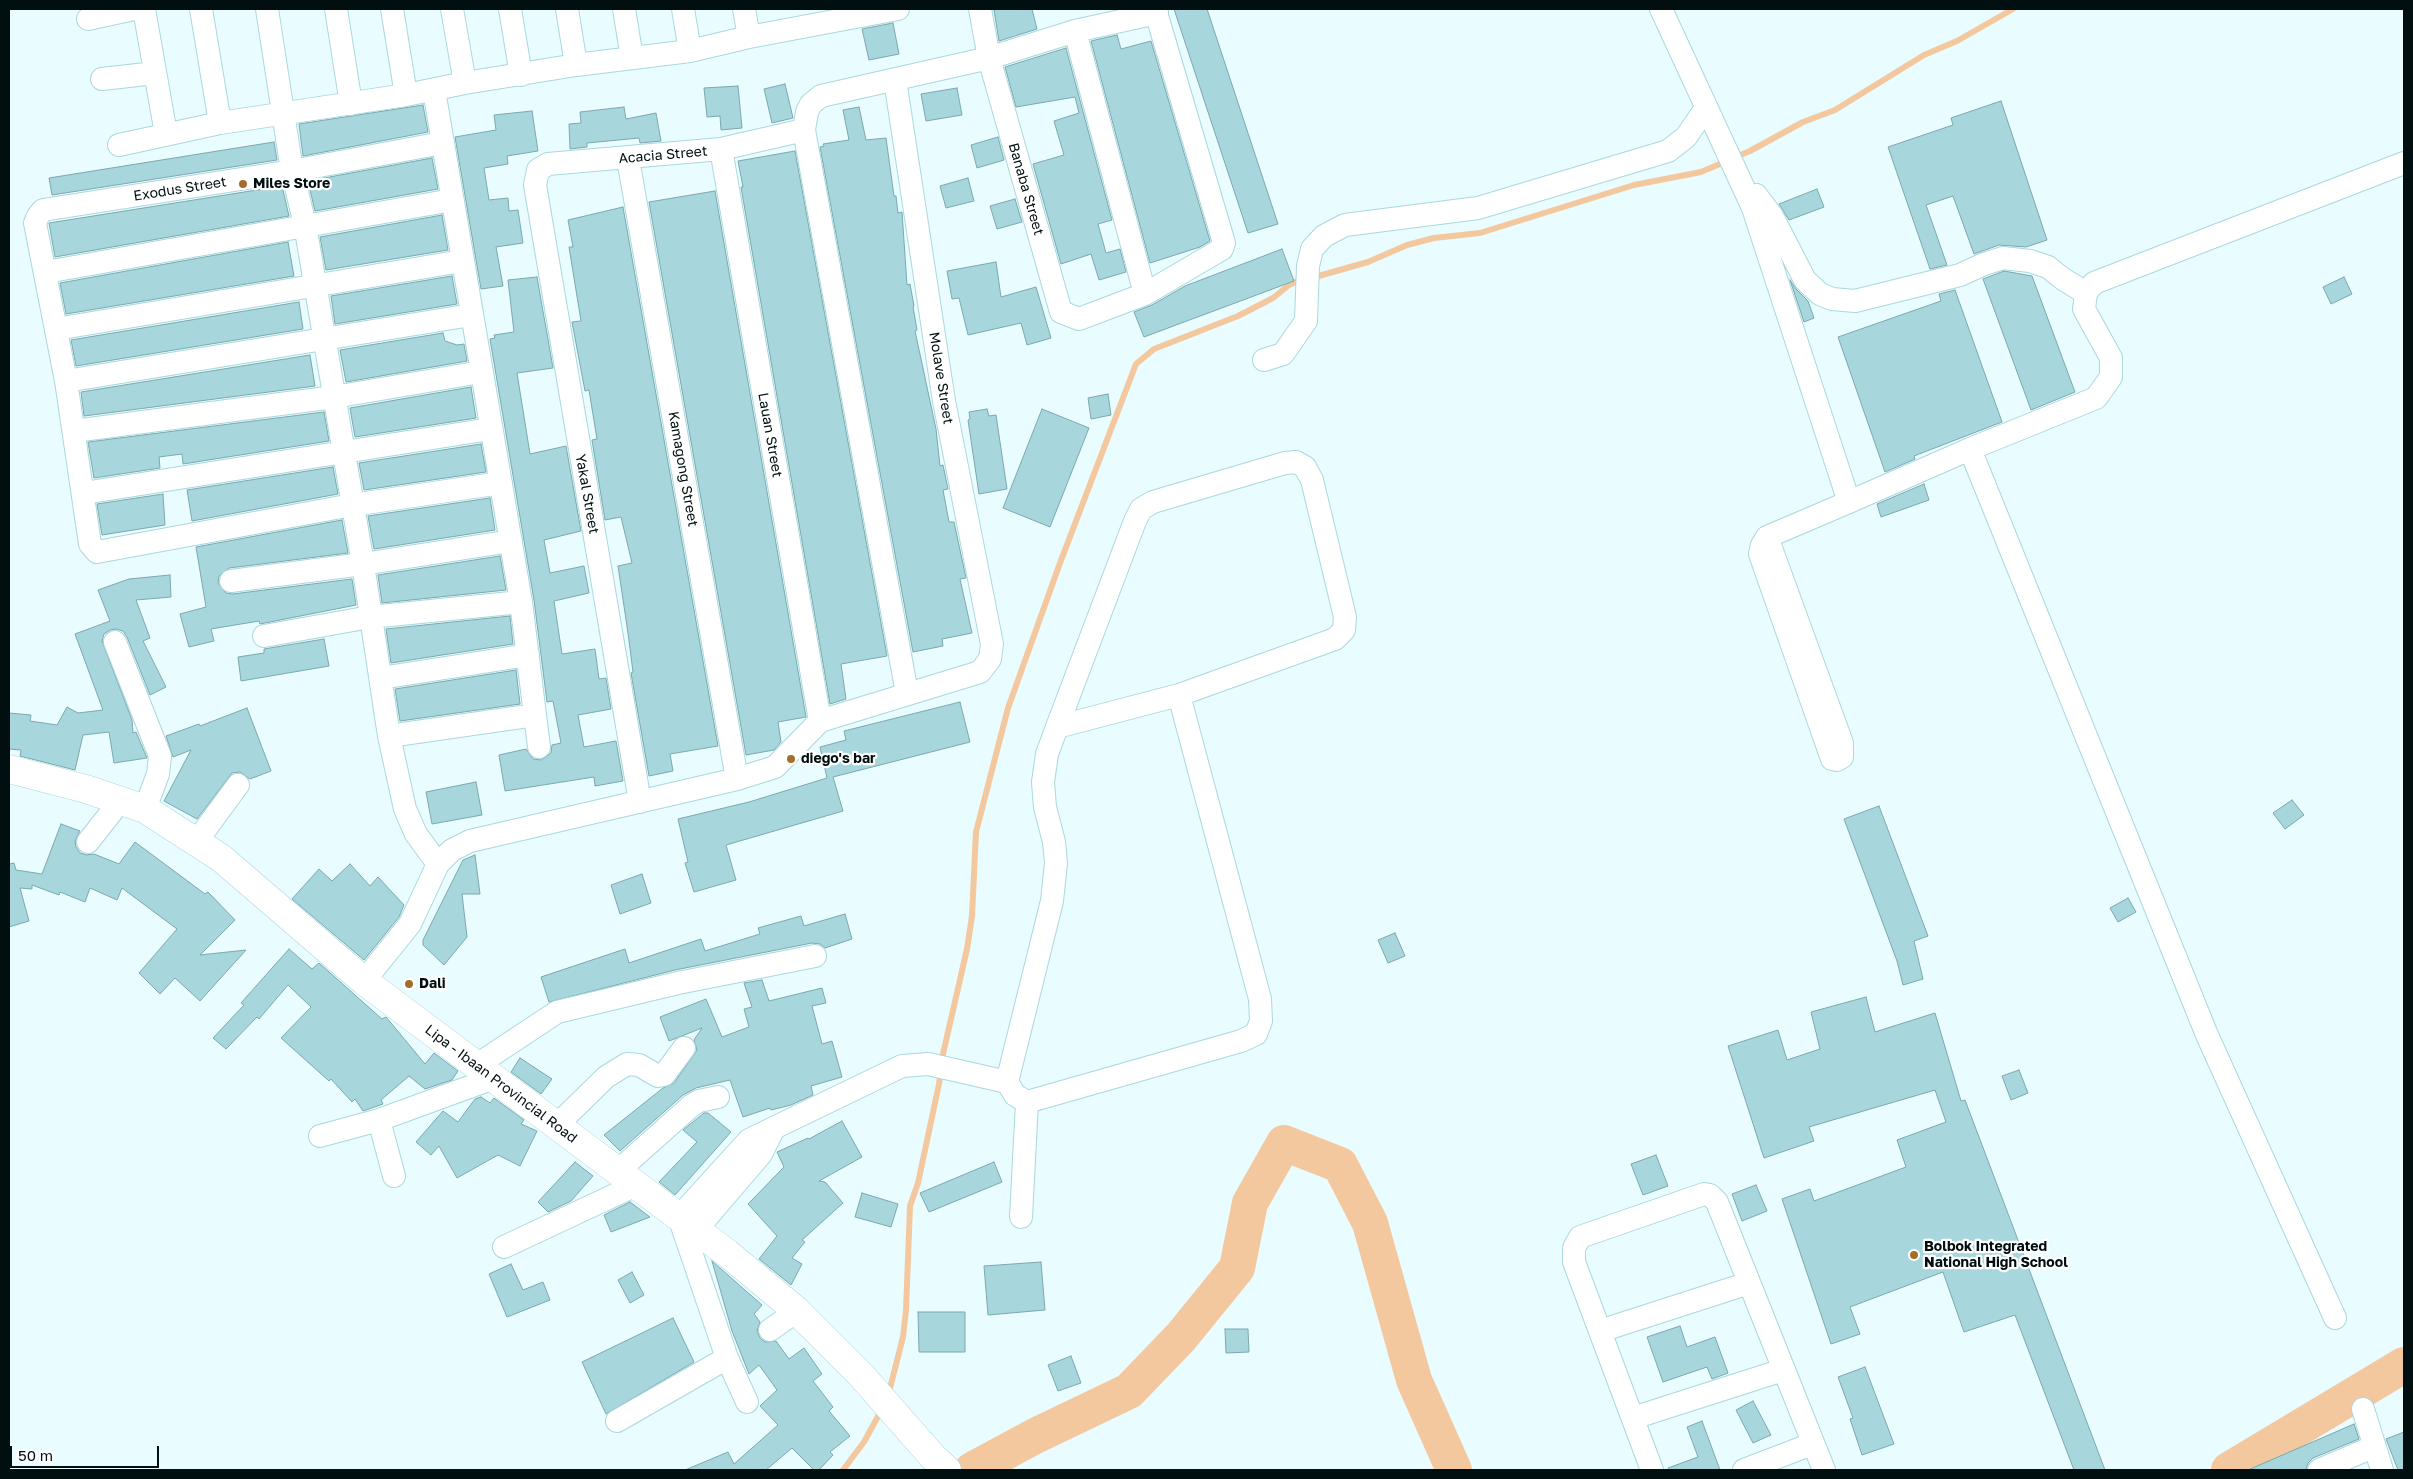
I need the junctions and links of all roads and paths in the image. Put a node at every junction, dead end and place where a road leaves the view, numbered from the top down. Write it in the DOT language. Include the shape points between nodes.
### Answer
graph roads {
  1 [pos="134,9"];
  2 [pos="144,9"];
  3 [pos="201,9"];
  4 [pos="267,9"];
  5 [pos="336,9"];
  6 [pos="392,9"];
  7 [pos="452,9"];
  8 [pos="510,9"];
  9 [pos="567,9"];
  10 [pos="624,9"];
  11 [pos="683,9"];
  12 [pos="744,9"];
  13 [pos="898,9"];
  14 [pos="980,9"];
  15 [pos="1661,9"];
  16 [pos="1156,11"];
  17 [pos="852,13"];
  18 [pos="802,18"];
  19 [pos="88,19"];
  20 [pos="1075,31"];
  21 [pos="749,37"];
  22 [pos="690,51"];
  23 [pos="632,58"];
  24 [pos="989,58"];
  25 [pos="576,65"];
  26 [pos="155,73"];
  27 [pos="521,75"];
  28 [pos="102,79"];
  29 [pos="895,80"];
  30 [pos="465,83"];
  31 [pos="434,90"];
  32 [pos="406,96"];
  33 [pos="351,104"];
  34 [pos="1706,108"];
  35 [pos="284,114"];
  36 [pos="220,123"];
  37 [pos="804,130"];
  38 [pos="166,134"];
  39 [pos="1722,141"];
  40 [pos="442,143"];
  41 [pos="119,145"];
  42 [pos="721,149"];
  43 [pos="628,158"];
  44 [pos="2404,162"];
  45 [pos="292,171"];
  46 [pos="535,185"];
  47 [pos="452,200"];
  48 [pos="305,225"];
  49 [pos="462,261"];
  50 [pos="46,272"];
  51 [pos="315,284"];
  52 [pos="2086,293"];
  53 [pos="1145,294"];
  54 [pos="471,315"];
  55 [pos="56,329"];
  56 [pos="324,339"];
  57 [pos="1264,360"];
  58 [pos="481,372"];
  59 [pos="66,381"];
  60 [pos="334,396"];
  61 [pos="490,428"];
  62 [pos="74,431"];
  63 [pos="1970,449"];
  64 [pos="344,452"];
  65 [pos="501,483"];
  66 [pos="84,494"];
  67 [pos="1849,502"];
  68 [pos="352,505"];
  69 [pos="511,541"];
  70 [pos="363,564"];
  71 [pos="231,581"];
  72 [pos="521,602"];
  73 [pos="370,618"];
  74 [pos="264,636"];
  75 [pos="115,642"];
  76 [pos="528,655"];
  77 [pos="1804,660"];
  78 [pos="381,678"];
  79 [pos="907,693"];
  80 [pos="1179,695"];
  81 [pos="535,715"];
  82 [pos="820,720"];
  83 [pos="1057,727"];
  84 [pos="389,736"];
  85 [pos="539,746"];
  86 [pos="9,769"];
  87 [pos="737,779"];
  88 [pos="238,785"];
  89 [pos="640,802"];
  90 [pos="133,805"];
  91 [pos="88,842"];
  92 [pos="196,842"];
  93 [pos="438,864"];
  94 [pos="815,956"];
  95 [pos="364,981"];
  96 [pos="684,1048"];
  97 [pos="486,1072"];
  98 [pos="1006,1082"];
  99 [pos="718,1097"];
  100 [pos="1027,1102"];
  101 [pos="379,1120"];
  102 [pos="557,1125"];
  103 [pos="320,1136"];
  104 [pos="394,1176"];
  105 [pos="627,1178"];
  106 [pos="1021,1217"];
  107 [pos="688,1224"];
  108 [pos="504,1247"];
  109 [pos="1750,1283"];
  110 [pos="797,1311"];
  111 [pos="2335,1318"];
  112 [pos="770,1330"];
  113 [pos="1600,1331"];
  114 [pos="728,1358"];
  115 [pos="1782,1370"];
  116 [pos="747,1402"];
  117 [pos="2363,1409"];
  118 [pos="1633,1418"];
  119 [pos="617,1421"];
  120 [pos="1812,1444"];
  121 [pos="2373,1447"];
  122 [pos="940,1464"];
  123 [pos="1652,1470"];
  124 [pos="1744,1470"];
  125 [pos="1824,1470"];
  126 [pos="2321,1470"];
  127 [pos="2382,1470"];
  1 -- 19 [label="street"];
  2 -- 26 [label="street"];
  3 -- 36 [label="street"];
  4 -- 35 [label="street"];
  5 -- 33 [label="street"];
  6 -- 32 [label="street"];
  7 -- 30 [label="street"];
  8 -- 27 [label="street"];
  9 -- 25 [label="street"];
  10 -- 23 [label="street"];
  11 -- 22 [label="street"];
  12 -- 21 [label="street"];
  13 -- 17 [label="street"];
  14 -- 24 [label="street, Banaba Street"];
  15 -- 34 [label="street"];
  16 -- 20 [label="street"];
  16 -- 53 [label="street" via="1224,243 1222,249"];
  17 -- 18 [label="street"];
  18 -- 21 [label="street"];
  20 -- 24 [label="street"];
  20 -- 53 [label="street"];
  21 -- 22 [label="street"];
  22 -- 23 [label="street"];
  23 -- 25 [label="street"];
  24 -- 29 [label="street"];
  24 -- 53 [label="street, Banaba Street" via="1062,312 1079,319"];
  25 -- 27 [label="street"];
  26 -- 28 [label="street"];
  26 -- 38 [label="street"];
  27 -- 30 [label="street"];
  29 -- 37 [label="street" via="821,96 811,104"];
  29 -- 79 [label="street, Molave Street" via="944,401 992,644 990,659 980,672"];
  30 -- 31 [label="street"];
  31 -- 32 [label="street"];
  31 -- 40 [label="street"];
  32 -- 33 [label="street"];
  33 -- 35 [label="street"];
  34 -- 39 [label="street"];
  34 -- 57 [label="street" via="1686,137 1668,151 1478,208 1346,225 1324,236 1312,249 1308,266 1306,321 1283,354"];
  35 -- 36 [label="street"];
  35 -- 45 [label="street"];
  36 -- 38 [label="street"];
  37 -- 42 [label="street, Acacia Street"];
  37 -- 79 [label="street"];
  38 -- 41 [label="street"];
  39 -- 52 [label="street" via="1760,203 1772,216 1805,280 1820,294 1854,301 1960,275 2003,258 2048,267"];
  39 -- 67 [label="street" via="1753,208"];
  40 -- 45 [label="street, Exodus Street"];
  40 -- 47 [label="street"];
  42 -- 43 [label="street, Acacia Street"];
  42 -- 82 [label="street, Lauan Street"];
  43 -- 46 [label="street, Acacia Street" via="548,164 538,170"];
  43 -- 87 [label="street, Kamagong Street"];
  44 -- 52 [label="street" via="2094,284"];
  45 -- 48 [label="street"];
  45 -- 50 [label="street, Exodus Street" via="42,210 35,223"];
  46 -- 89 [label="street, Yakal Street"];
  47 -- 48 [label="street"];
  47 -- 49 [label="street"];
  48 -- 50 [label="street"];
  48 -- 51 [label="street"];
  49 -- 51 [label="street"];
  49 -- 54 [label="street"];
  50 -- 55 [label="street"];
  51 -- 55 [label="street"];
  51 -- 56 [label="street"];
  52 -- 63 [label="street" via="2084,309 2111,358 2111,377 2096,398"];
  54 -- 56 [label="street"];
  54 -- 58 [label="street"];
  55 -- 59 [label="street"];
  56 -- 59 [label="street"];
  56 -- 60 [label="street"];
  58 -- 60 [label="street"];
  58 -- 61 [label="street"];
  59 -- 62 [label="street"];
  60 -- 62 [label="street"];
  60 -- 64 [label="street"];
  61 -- 64 [label="street"];
  61 -- 65 [label="street"];
  62 -- 66 [label="street"];
  63 -- 67 [label="street"];
  63 -- 111 [label="street" via="2207,1034"];
  64 -- 66 [label="street"];
  64 -- 68 [label="street"];
  65 -- 68 [label="street"];
  65 -- 69 [label="street"];
  66 -- 68 [label="street" via="90,544 97,552"];
  67 -- 77 [label="street" via="1767,537"];
  68 -- 70 [label="street"];
  69 -- 70 [label="street"];
  69 -- 72 [label="street"];
  70 -- 71 [label="street"];
  70 -- 73 [label="street"];
  72 -- 73 [label="street"];
  72 -- 76 [label="street"];
  73 -- 74 [label="street"];
  73 -- 78 [label="street"];
  75 -- 90 [label="street" via="160,756 158,774"];
  76 -- 78 [label="street"];
  76 -- 81 [label="street"];
  78 -- 84 [label="street"];
  79 -- 82 [label="street"];
  80 -- 83 [label="street"];
  80 -- 83 [label="street" via="1335,640 1344,630 1345,618 1312,480 1305,466 1296,462 1285,463 1153,502 1141,509"];
  80 -- 100 [label="street" via="1260,999 1261,1021 1256,1034 1241,1041"];
  81 -- 84 [label="street"];
  81 -- 85 [label="street"];
  82 -- 87 [label="street" via="775,767"];
  83 -- 98 [label="street" via="1046,754 1043,782 1056,863 1052,901"];
  84 -- 93 [label="street" via="405,809 416,834"];
  86 -- 90 [label="main road, Lipa - Ibaan Provincial Road"];
  87 -- 89 [label="street"];
  88 -- 92 [label="street"];
  89 -- 93 [label="street" via="470,842 452,850"];
  90 -- 91 [label="street"];
  90 -- 92 [label="main road, Lipa - Ibaan Provincial Road"];
  92 -- 95 [label="main road, Lipa - Ibaan Provincial Road" via="221,858"];
  93 -- 95 [label="street" via="410,924"];
  94 -- 97 [label="street" via="678,983 557,1012"];
  95 -- 97 [label="main road, Lipa - Ibaan Provincial Road"];
  96 -- 102 [label="street" via="664,1076 639,1065 627,1064 606,1077"];
  97 -- 101 [label="street"];
  97 -- 102 [label="main road, Lipa - Ibaan Provincial Road"];
  98 -- 100 [label="street" via="1015,1095"];
  98 -- 107 [label="street" via="932,1065 902,1066 749,1140"];
  99 -- 105 [label="street" via="692,1105"];
  100 -- 106 [label="street"];
  101 -- 103 [label="street"];
  101 -- 104 [label="street"];
  102 -- 105 [label="main road, Lipa - Ibaan Provincial Road"];
  105 -- 107 [label="main road, Lipa - Ibaan Provincial Road"];
  105 -- 108 [label="street"];
  107 -- 110 [label="main road, Lipa - Ibaan Provincial Road"];
  107 -- 114 [label="street"];
  109 -- 113 [label="street"];
  109 -- 113 [label="street" via="1717,1202 1704,1194 1690,1198 1580,1238 1574,1248 1574,1262"];
  109 -- 115 [label="street"];
  110 -- 112 [label="street"];
  110 -- 122 [label="main road, Lipa - Ibaan Provincial Road" via="869,1384"];
  113 -- 118 [label="street"];
  114 -- 116 [label="street"];
  114 -- 119 [label="street"];
  115 -- 118 [label="street"];
  115 -- 120 [label="street"];
  117 -- 121 [label="street"];
  118 -- 123 [label="street"];
  120 -- 124 [label="street"];
  120 -- 125 [label="street"];
  121 -- 126 [label="street"];
  121 -- 127 [label="street"];
}
